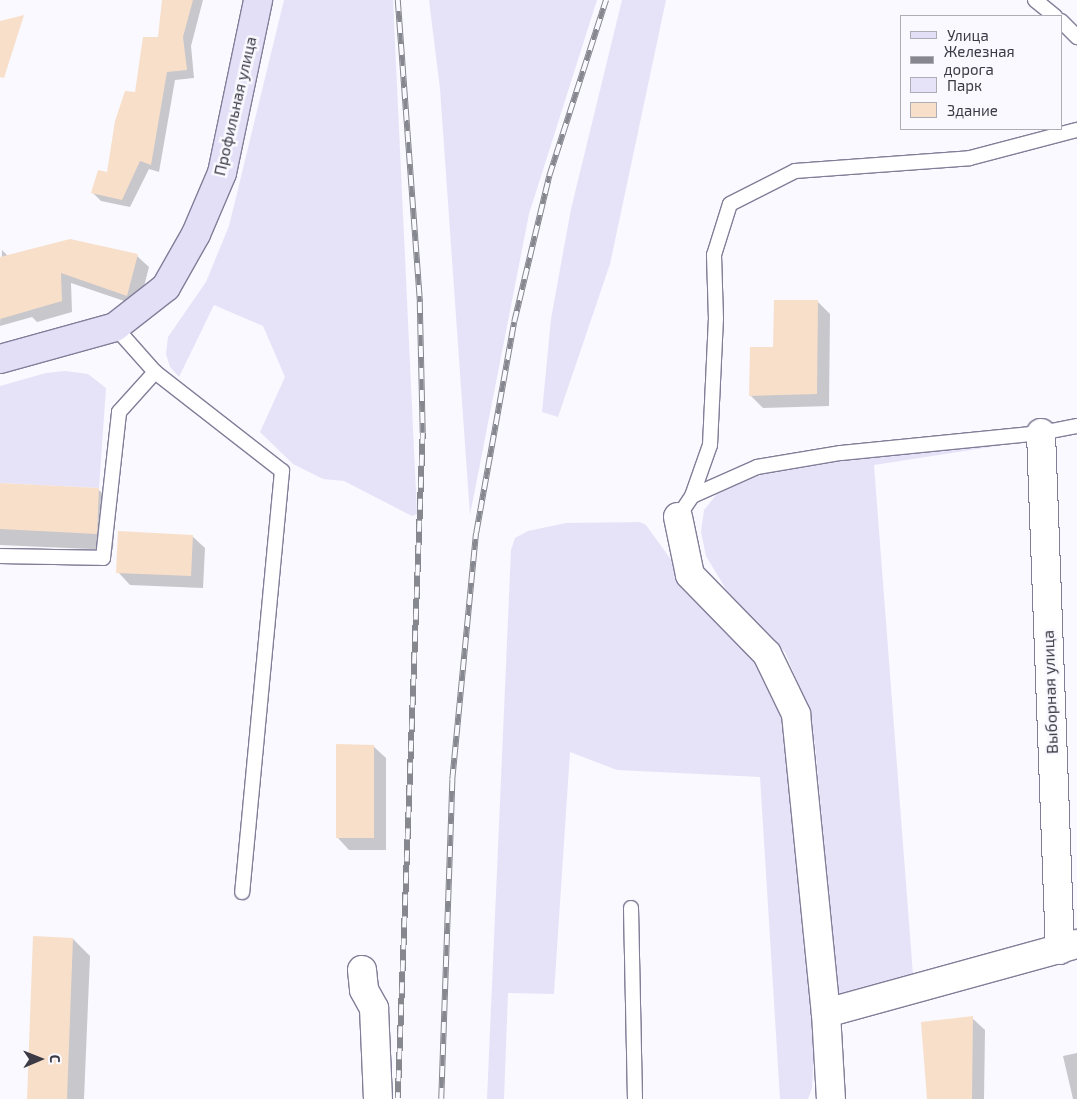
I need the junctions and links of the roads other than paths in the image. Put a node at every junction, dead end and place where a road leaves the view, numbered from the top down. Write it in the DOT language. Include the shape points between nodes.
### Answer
graph roads {
  1 [pos="258,0"];
  2 [pos="1035,0"];
  3 [pos="1054,15"];
  4 [pos="1062,22"];
  5 [pos="1077,37"];
  6 [pos="1077,130"];
  7 [pos="114,327"];
  8 [pos="0,359"];
  9 [pos="155,372"];
  10 [pos="1077,426"];
  11 [pos="1041,434"];
  12 [pos="685,507"];
  13 [pos="0,556"];
  14 [pos="242,892"];
  15 [pos="631,908"];
  16 [pos="1068,947"];
  17 [pos="362,970"];
  18 [pos="826,1014"];
  19 [pos="378,1099"];
  20 [pos="635,1099"];
  21 [pos="831,1099"];
  1 -- 7 [label="main road, Профильная улица" via="222,173 196,234 166,287"];
  2 -- 3 [label="lane"];
  4 -- 5 [label="lane"];
  6 -- 12 [label="lane" via="970,158 795,171 730,204 714,255 716,319 710,445"];
  7 -- 8 [label="main road, Профильная улица"];
  7 -- 9 [label="lane"];
  9 -- 13 [label="lane" via="120,412 103,558"];
  9 -- 14 [label="lane" via="282,471"];
  10 -- 11 [label="lane"];
  11 -- 12 [label="lane" via="841,454 757,467"];
  11 -- 16 [label="street, Выборная улица"];
  12 -- 18 [label="street" via="690,575 767,654 796,714"];
  15 -- 20 [label="lane"];
  16 -- 18 [label="street"];
  17 -- 19 [label="street" via="364,990 374,1008"];
  18 -- 21 [label="street"];
}
